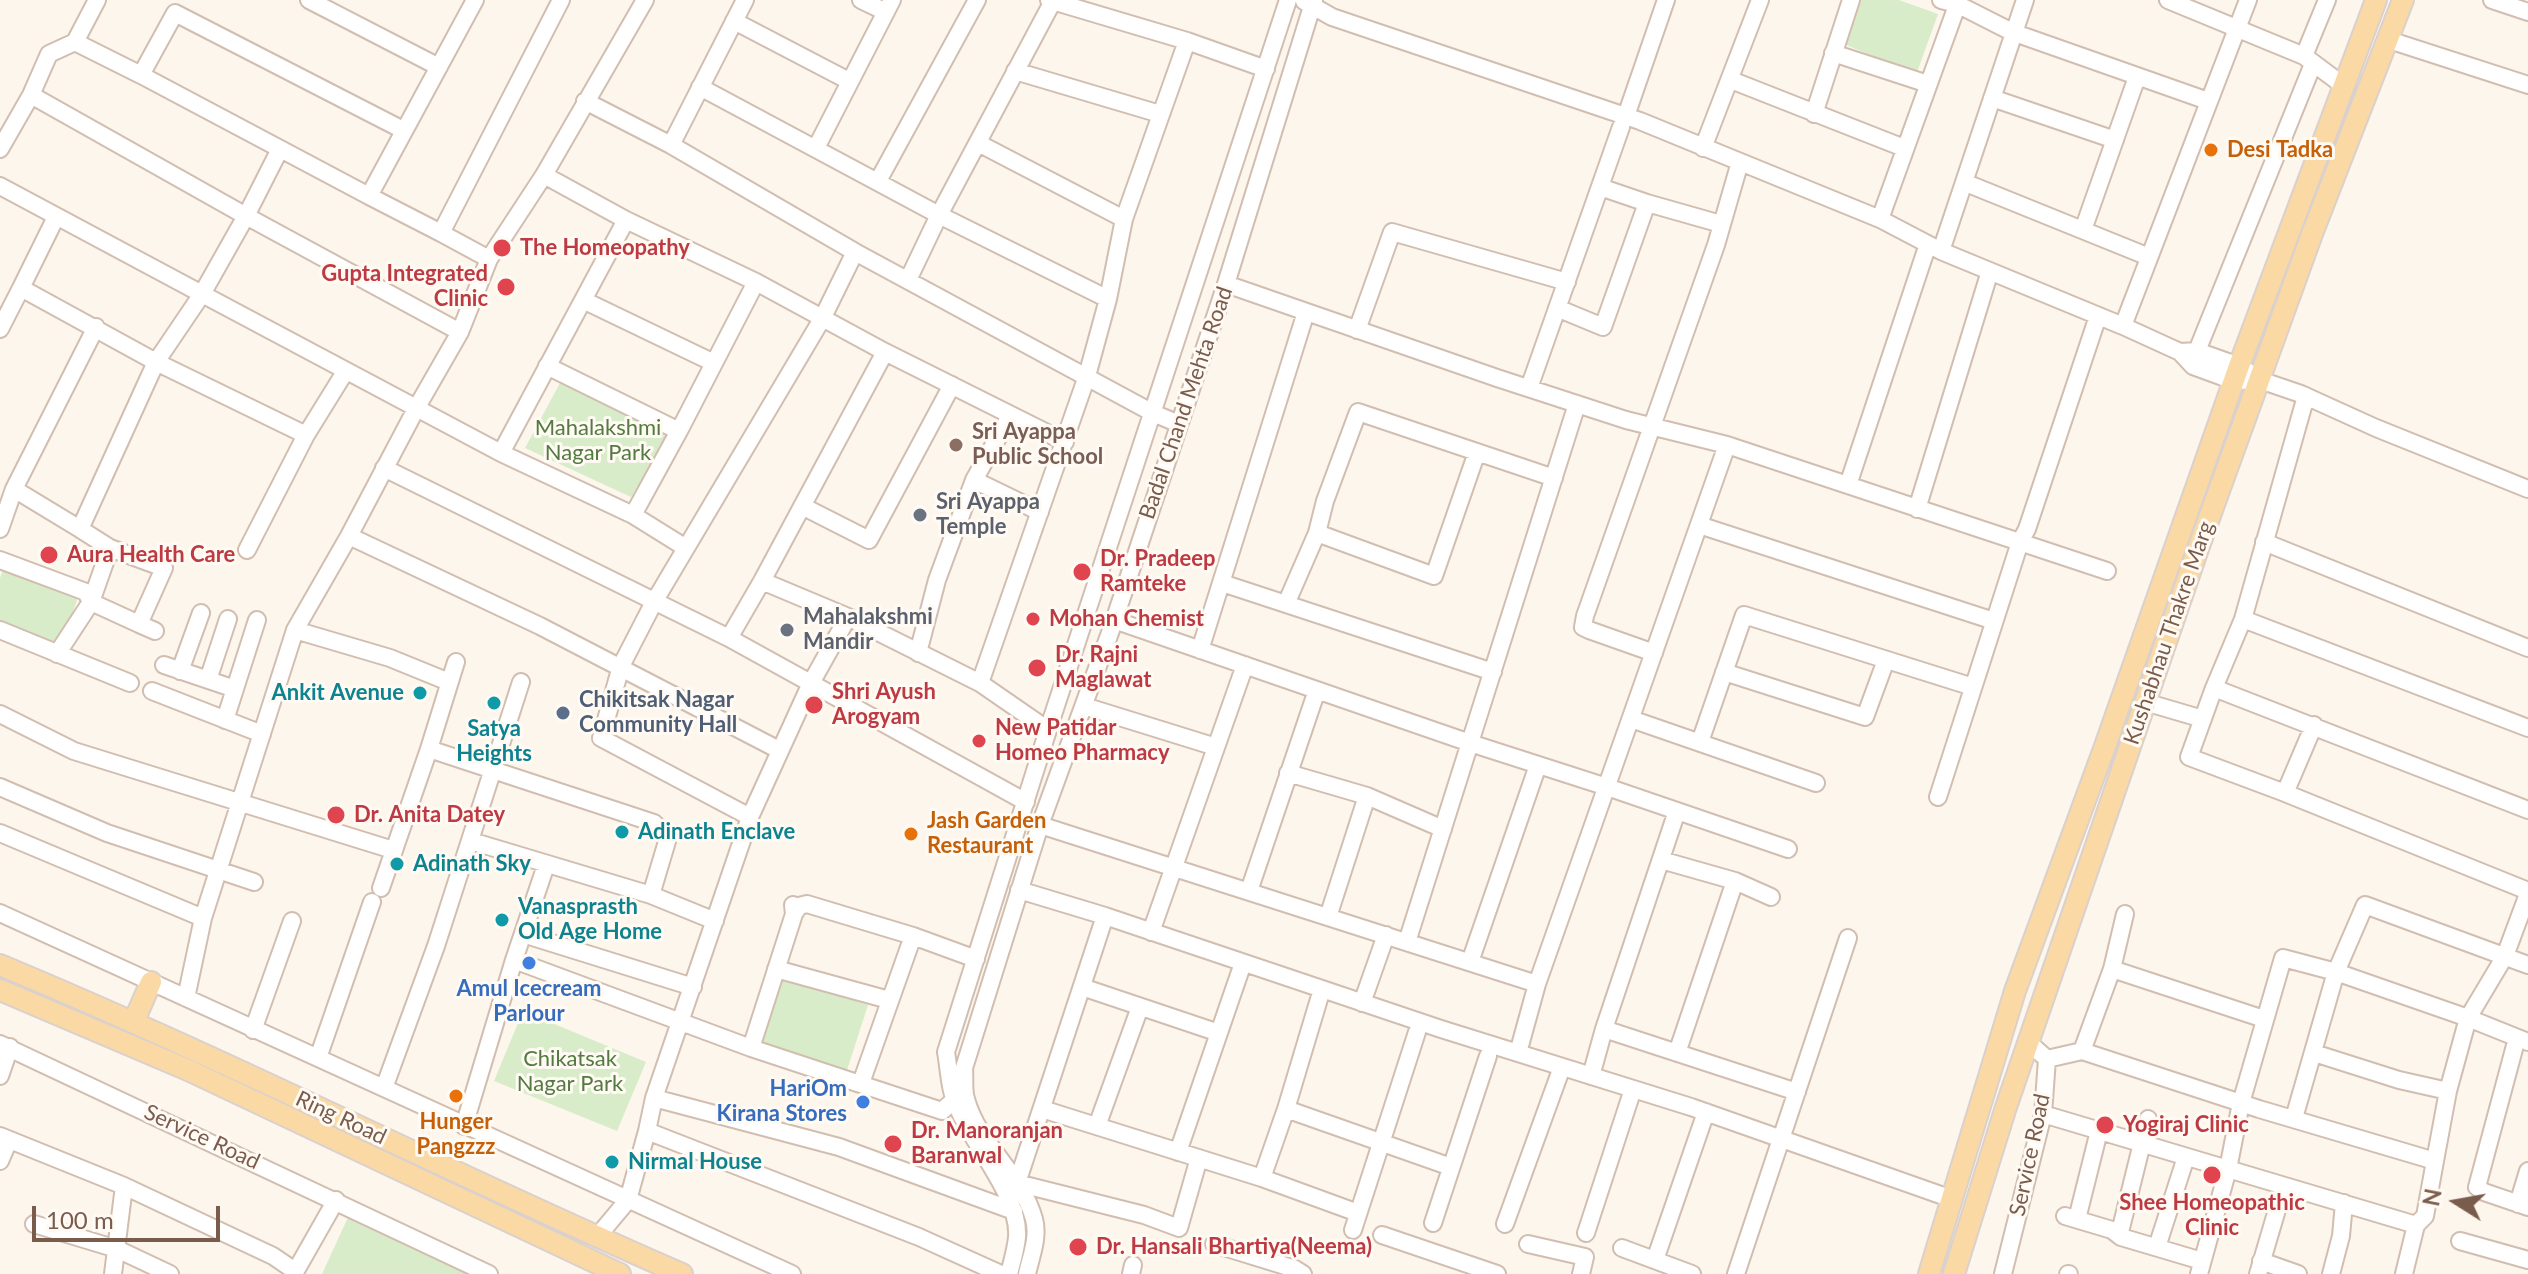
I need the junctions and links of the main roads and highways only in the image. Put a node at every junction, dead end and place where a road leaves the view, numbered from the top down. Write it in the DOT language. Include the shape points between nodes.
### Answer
graph roads {
  1 [pos="2376,0"];
  2 [pos="2403,0"];
  3 [pos="0,965"];
  4 [pos="151,982"];
  5 [pos="0,990"];
  6 [pos="134,1021"];
  7 [pos="620,1274"];
  8 [pos="682,1274"];
  9 [pos="1929,1274"];
  10 [pos="1954,1274"];
  1 -- 9 [label="main road, Kushabhau Thakre Marg" via="2015,991"];
  2 -- 10 [label="main road, Kushabhau Thakre Marg" via="2312,234 2145,702"];
  3 -- 6 [label="main road, Ring Road"];
  4 -- 6 [label="main road"];
  5 -- 7 [label="main road, Ring Road" via="188,1070"];
  6 -- 8 [label="main road, Ring Road"];
}
